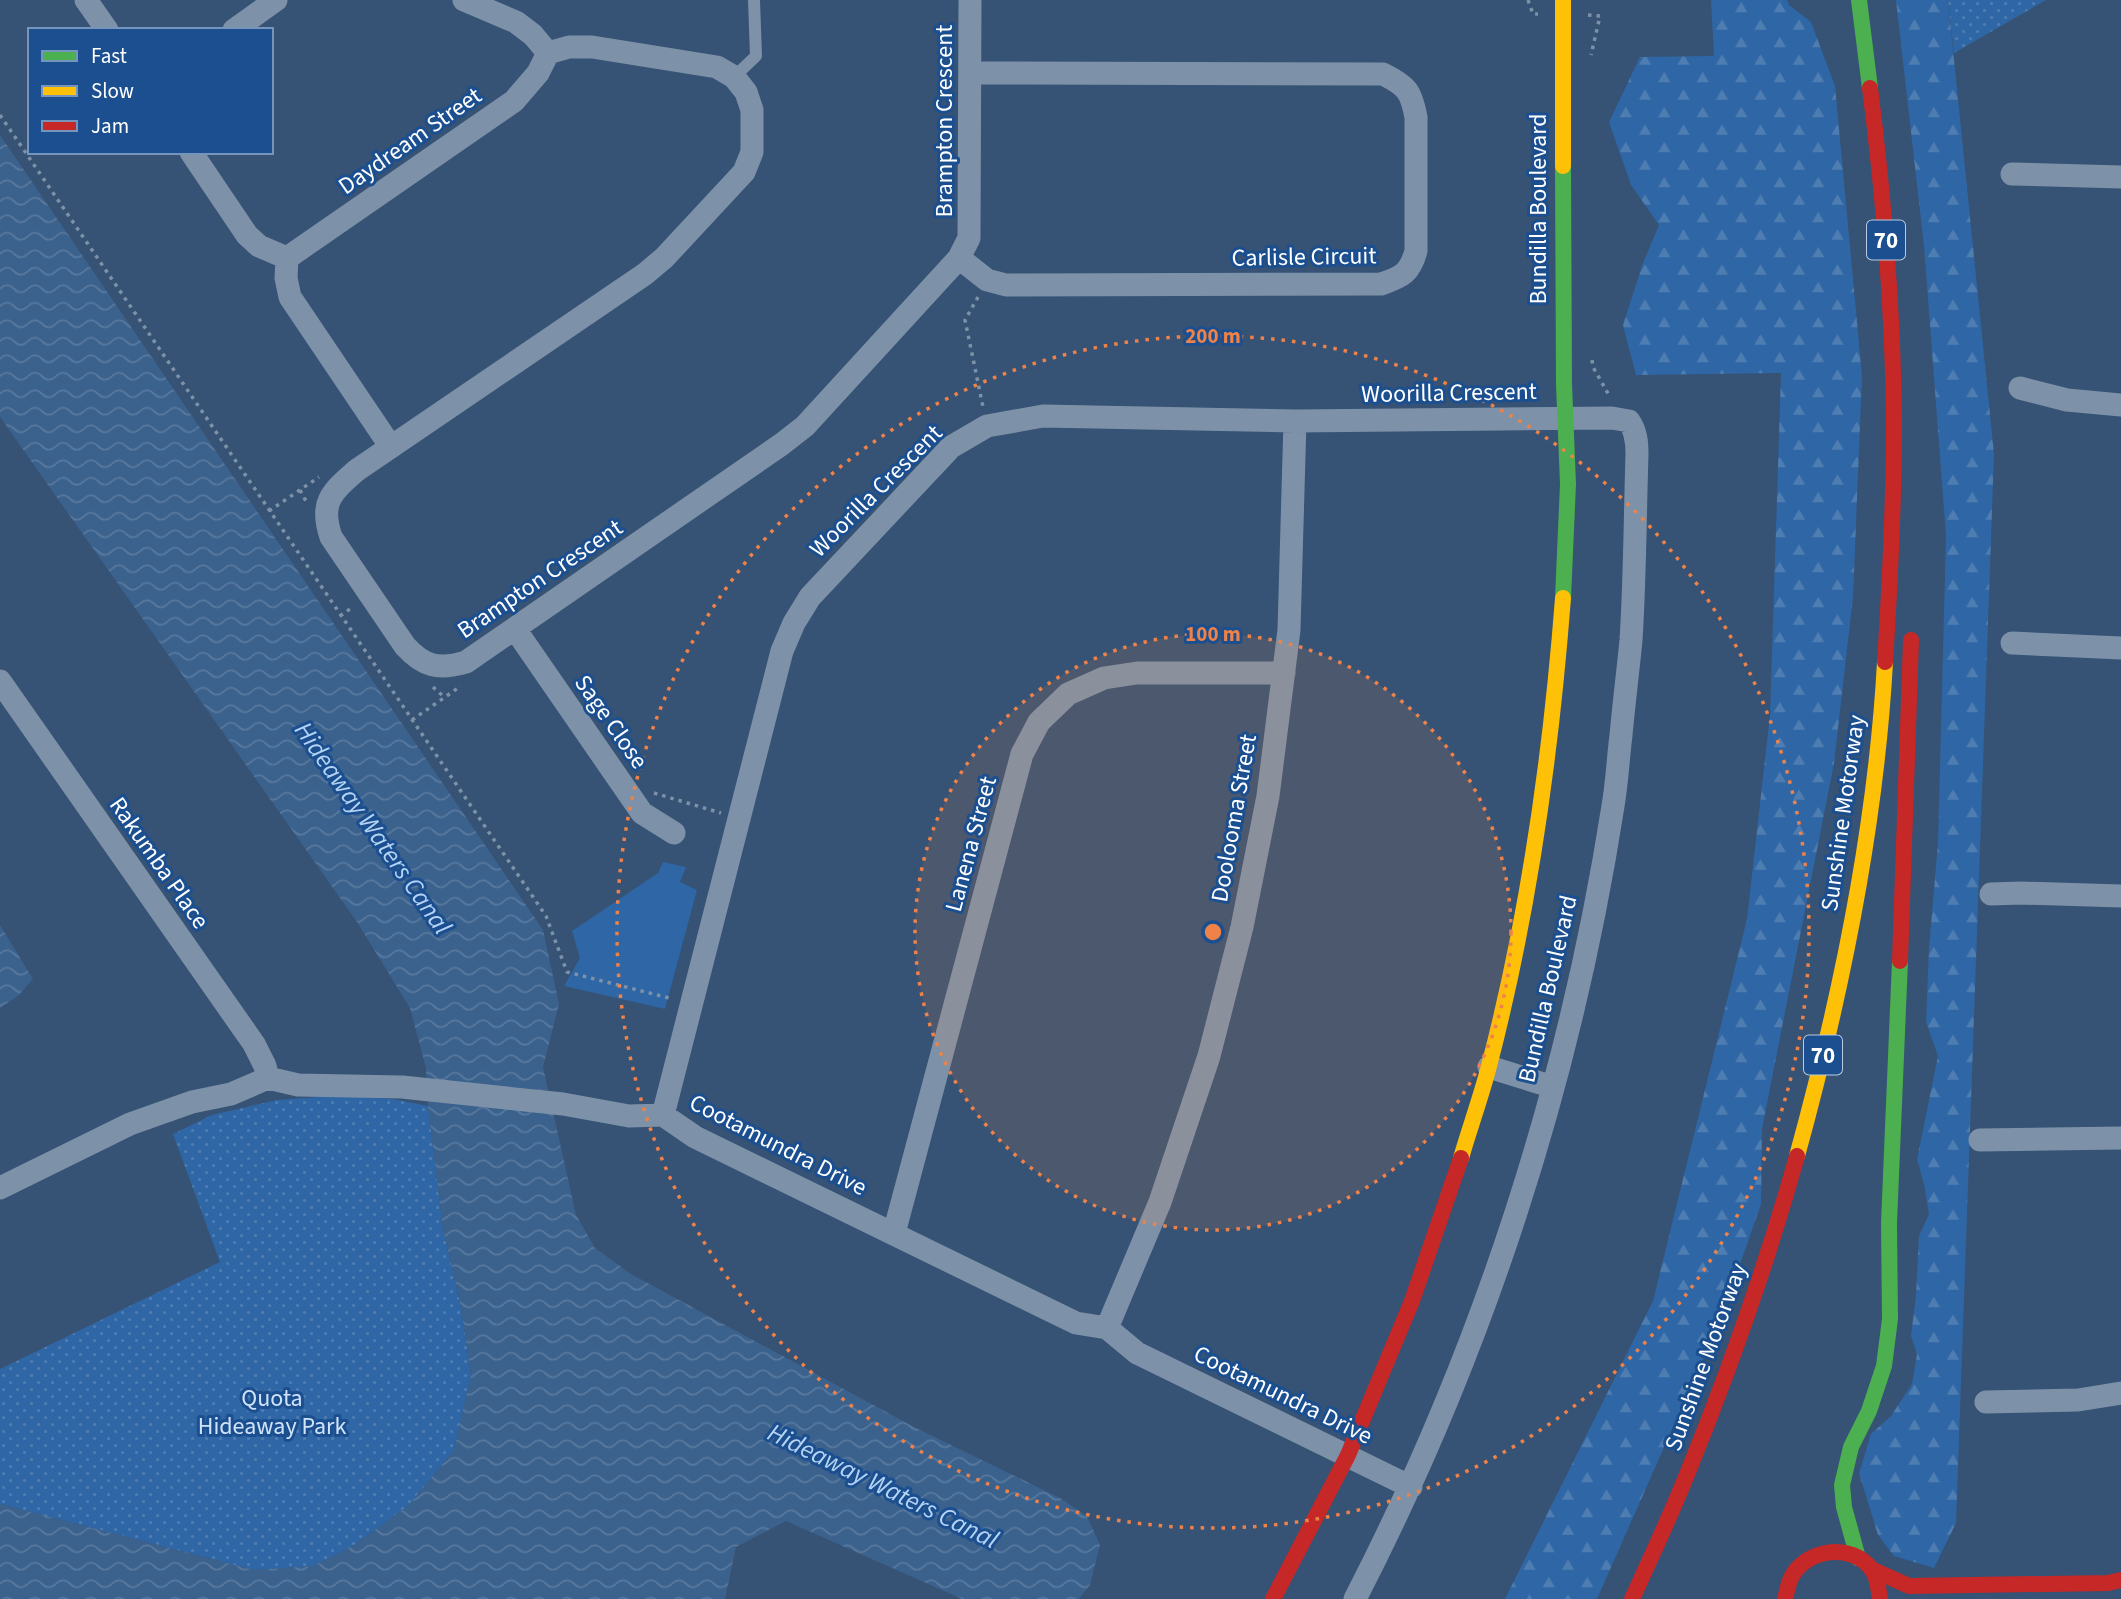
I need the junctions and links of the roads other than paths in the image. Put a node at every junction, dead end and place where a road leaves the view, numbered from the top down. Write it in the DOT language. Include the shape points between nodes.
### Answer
graph roads {
  1 [pos="86,0"];
  2 [pos="276,0"];
  3 [pos="464,0"];
  4 [pos="754,0"];
  5 [pos="970,0"];
  6 [pos="1563,0"];
  7 [pos="1859,0"];
  8 [pos="106,28"];
  9 [pos="237,28"];
  10 [pos="548,53"];
  11 [pos="971,73"];
  12 [pos="734,77"];
  13 [pos="192,154"];
  14 [pos="2012,174"];
  15 [pos="2121,177"];
  16 [pos="286,258"];
  17 [pos="959,258"];
  18 [pos="2020,388"];
  19 [pos="2121,405"];
  20 [pos="1565,417"];
  21 [pos="1295,421"];
  22 [pos="391,447"];
  23 [pos="1893,482"];
  24 [pos="1910,506"];
  25 [pos="1911,618"];
  26 [pos="514,629"];
  27 [pos="2012,643"];
  28 [pos="2121,648"];
  29 [pos="1284,673"];
  30 [pos="0,681"];
  31 [pos="674,833"];
  32 [pos="1991,894"];
  33 [pos="2121,896"];
  34 [pos="1489,1067"];
  35 [pos="268,1078"];
  36 [pos="1553,1087"];
  37 [pos="663,1115"];
  38 [pos="2121,1138"];
  39 [pos="1980,1140"];
  40 [pos="0,1188"];
  41 [pos="894,1233"];
  42 [pos="1107,1328"];
  43 [pos="2121,1393"];
  44 [pos="1986,1402"];
  45 [pos="1348,1455"];
  46 [pos="1411,1487"];
  47 [pos="1864,1564"];
  48 [pos="2121,1580"];
  49 [pos="1273,1599"];
  50 [pos="1354,1599"];
  51 [pos="1632,1599"];
  52 [pos="1785,1599"];
  53 [pos="1880,1599"];
  1 -- 8 [label="street"];
  2 -- 9 [label="street"];
  3 -- 10 [label="street" via="516,22"];
  4 -- 12 [label="lane" via="755,56"];
  5 -- 11 [label="street, Brampton Crescent"];
  6 -- 20 [label="main road, Bundilla Boulevard"];
  7 -- 23 [label="main road, Sunshine Motorway / 70" via="1883,205 1892,339"];
  10 -- 12 [label="street" via="592,47 717,67"];
  10 -- 16 [label="street, Daydream Street" via="538,74 514,101"];
  11 -- 17 [label="street, Brampton Crescent" via="969,238"];
  11 -- 17 [label="street, Carlisle Circuit" via="1383,74 1401,83 1412,99 1416,117 1416,251 1411,267 1398,279 1381,284 1006,285 988,280"];
  12 -- 22 [label="street, Brampton Crescent" via="752,110 752,152 744,172 645,274"];
  13 -- 16 [label="street" via="247,235"];
  14 -- 15 [label="street"];
  16 -- 22 [label="street" via="290,297"];
  17 -- 26 [label="street, Brampton Crescent" via="804,426"];
  18 -- 19 [label="street" via="2067,400"];
  20 -- 21 [label="street, Woorilla Crescent"];
  20 -- 34 [label="main road, Bundilla Boulevard" via="1566,564 1556,689 1536,839"];
  20 -- 36 [label="street, Bundilla Boulevard" via="1629,421 1637,454 1631,639 1614,804 1586,955"];
  21 -- 29 [label="street, Doolooma Street"];
  21 -- 37 [label="street, Woorilla Crescent" via="1043,416 987,426 951,447 810,597 782,651"];
  22 -- 26 [label="street, Brampton Crescent" via="336,489 326,509 331,537 416,658 434,666 466,662"];
  23 -- 24 [label="main road"];
  23 -- 51 [label="main road, Sunshine Motorway / 70" via="1881,717 1859,875 1830,1027 1785,1201 1742,1335 1697,1453"];
  25 -- 47 [label="main road" via="1889,1233 1890,1319 1884,1366 1851,1447 1842,1485 1844,1507"];
  26 -- 31 [label="street, Sage Close" via="642,813"];
  27 -- 28 [label="street"];
  29 -- 41 [label="street, Lanena Street" via="1137,673 1104,678 1068,694 1039,722 1022,754"];
  29 -- 42 [label="street, Doolooma Street" via="1268,796 1242,927 1209,1056 1160,1202"];
  30 -- 35 [label="street, Rakumba Place" via="254,1044"];
  32 -- 33 [label="street"];
  34 -- 36 [label="street"];
  34 -- 45 [label="main road, Bundilla Boulevard" via="1412,1301"];
  35 -- 37 [label="street, Cootamundra Drive" via="298,1085 402,1087 563,1104 629,1116"];
  35 -- 40 [label="street" via="130,1124"];
  36 -- 46 [label="street, Bundilla Boulevard" via="1511,1233"];
  37 -- 41 [label="street, Cootamundra Drive" via="695,1137"];
  38 -- 39 [label="street"];
  41 -- 42 [label="street, Cootamundra Drive" via="1076,1323"];
  42 -- 45 [label="street, Cootamundra Drive" via="1137,1353"];
  43 -- 44 [label="street" via="2078,1400"];
  45 -- 46 [label="street, Cootamundra Drive"];
  45 -- 49 [label="main road, Bundilla Boulevard"];
  46 -- 50 [label="street, Bundilla Boulevard"];
  47 -- 48 [label="main road" via="1909,1586"];
  47 -- 52 [label="main road" via="1843,1552 1811,1556 1788,1580"];
  47 -- 53 [label="main road" via="1878,1581"];
}
